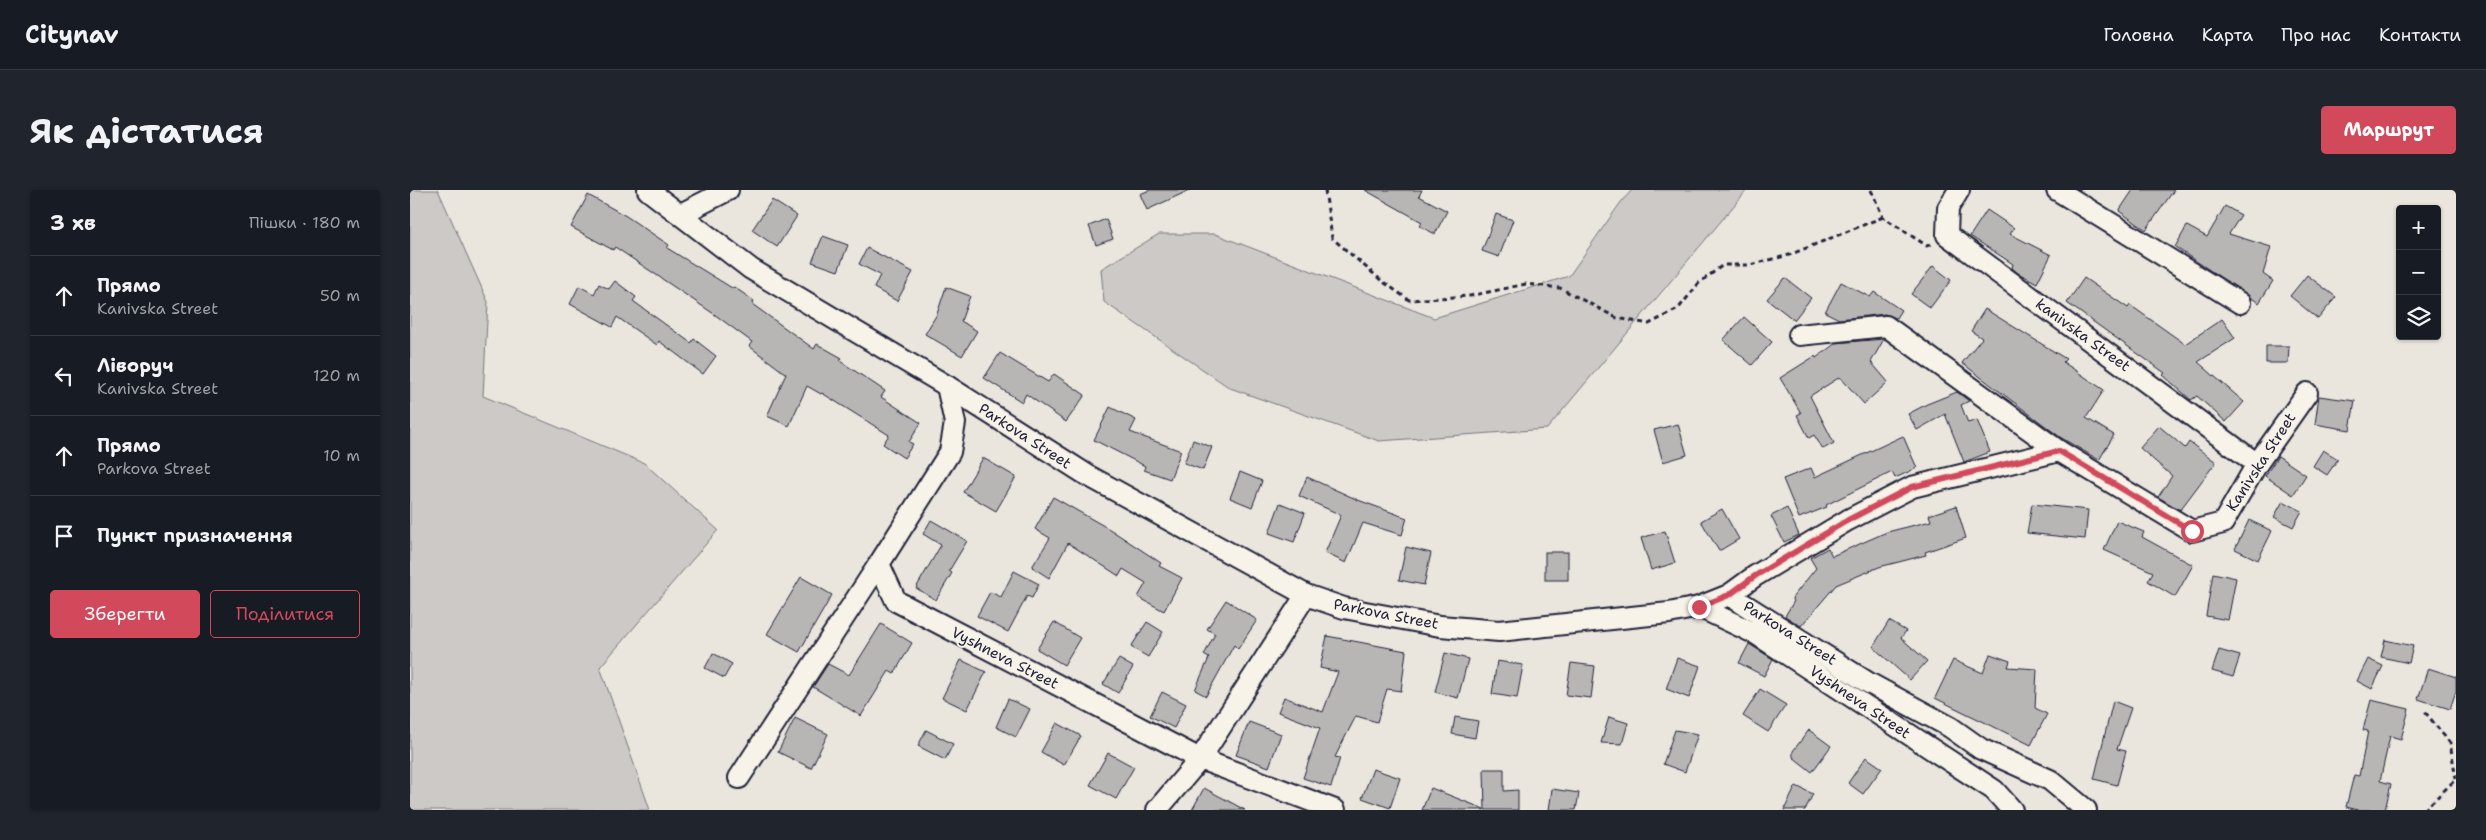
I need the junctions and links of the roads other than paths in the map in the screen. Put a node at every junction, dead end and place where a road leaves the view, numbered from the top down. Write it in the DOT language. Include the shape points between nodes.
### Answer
graph roads {
  1 [pos="648,190"];
  2 [pos="728,190"];
  3 [pos="1958,190"];
  4 [pos="2057,190"];
  5 [pos="682,214"];
  6 [pos="2240,303"];
  7 [pos="1799,335"];
  8 [pos="947,386"];
  9 [pos="2307,393"];
  10 [pos="2059,451"];
  11 [pos="2257,464"];
  12 [pos="879,564"];
  13 [pos="1306,595"];
  14 [pos="1729,595"];
  15 [pos="1699,607"];
  16 [pos="1981,748"];
  17 [pos="1200,759"];
  18 [pos="739,778"];
  19 [pos="1994,790"];
  20 [pos="1157,810"];
  21 [pos="1334,810"];
  22 [pos="2012,810"];
  23 [pos="2086,810"];
  1 -- 5 [label="street, Parkova Street"];
  2 -- 5 [label="street"];
  3 -- 11 [label="street, kanivska Street" via="1948,208 1947,235"];
  4 -- 6 [label="street"];
  5 -- 8 [label="street, Parkova Street" via="751,269"];
  7 -- 10 [label="street, Kanivska Street" via="1886,326"];
  8 -- 12 [label="street" via="955,422 950,452"];
  8 -- 13 [label="street, Parkova Street" via="1087,475"];
  9 -- 11 [label="street, Kanivska Street"];
  10 -- 11 [label="street, Kanivska Street" via="2192,531 2223,523"];
  10 -- 14 [label="street" via="1912,487 1848,520"];
  12 -- 17 [label="street, Vyshneva Street" via="896,601"];
  12 -- 18 [label="street"];
  13 -- 15 [label="street, Parkova Street" via="1344,608 1440,626 1499,631"];
  13 -- 17 [label="street"];
  14 -- 15 [label="street, Parkova Street"];
  14 -- 16 [label="street, Parkova Street" via="1867,682 1950,727"];
  15 -- 19 [label="street, Vyshneva Street" via="1756,634"];
  16 -- 19 [label="street"];
  16 -- 23 [label="street, Parkova Street" via="2050,780"];
  17 -- 20 [label="street"];
  17 -- 21 [label="street, Vyshneva Street"];
  19 -- 22 [label="street, Vyshneva Street"];
}
